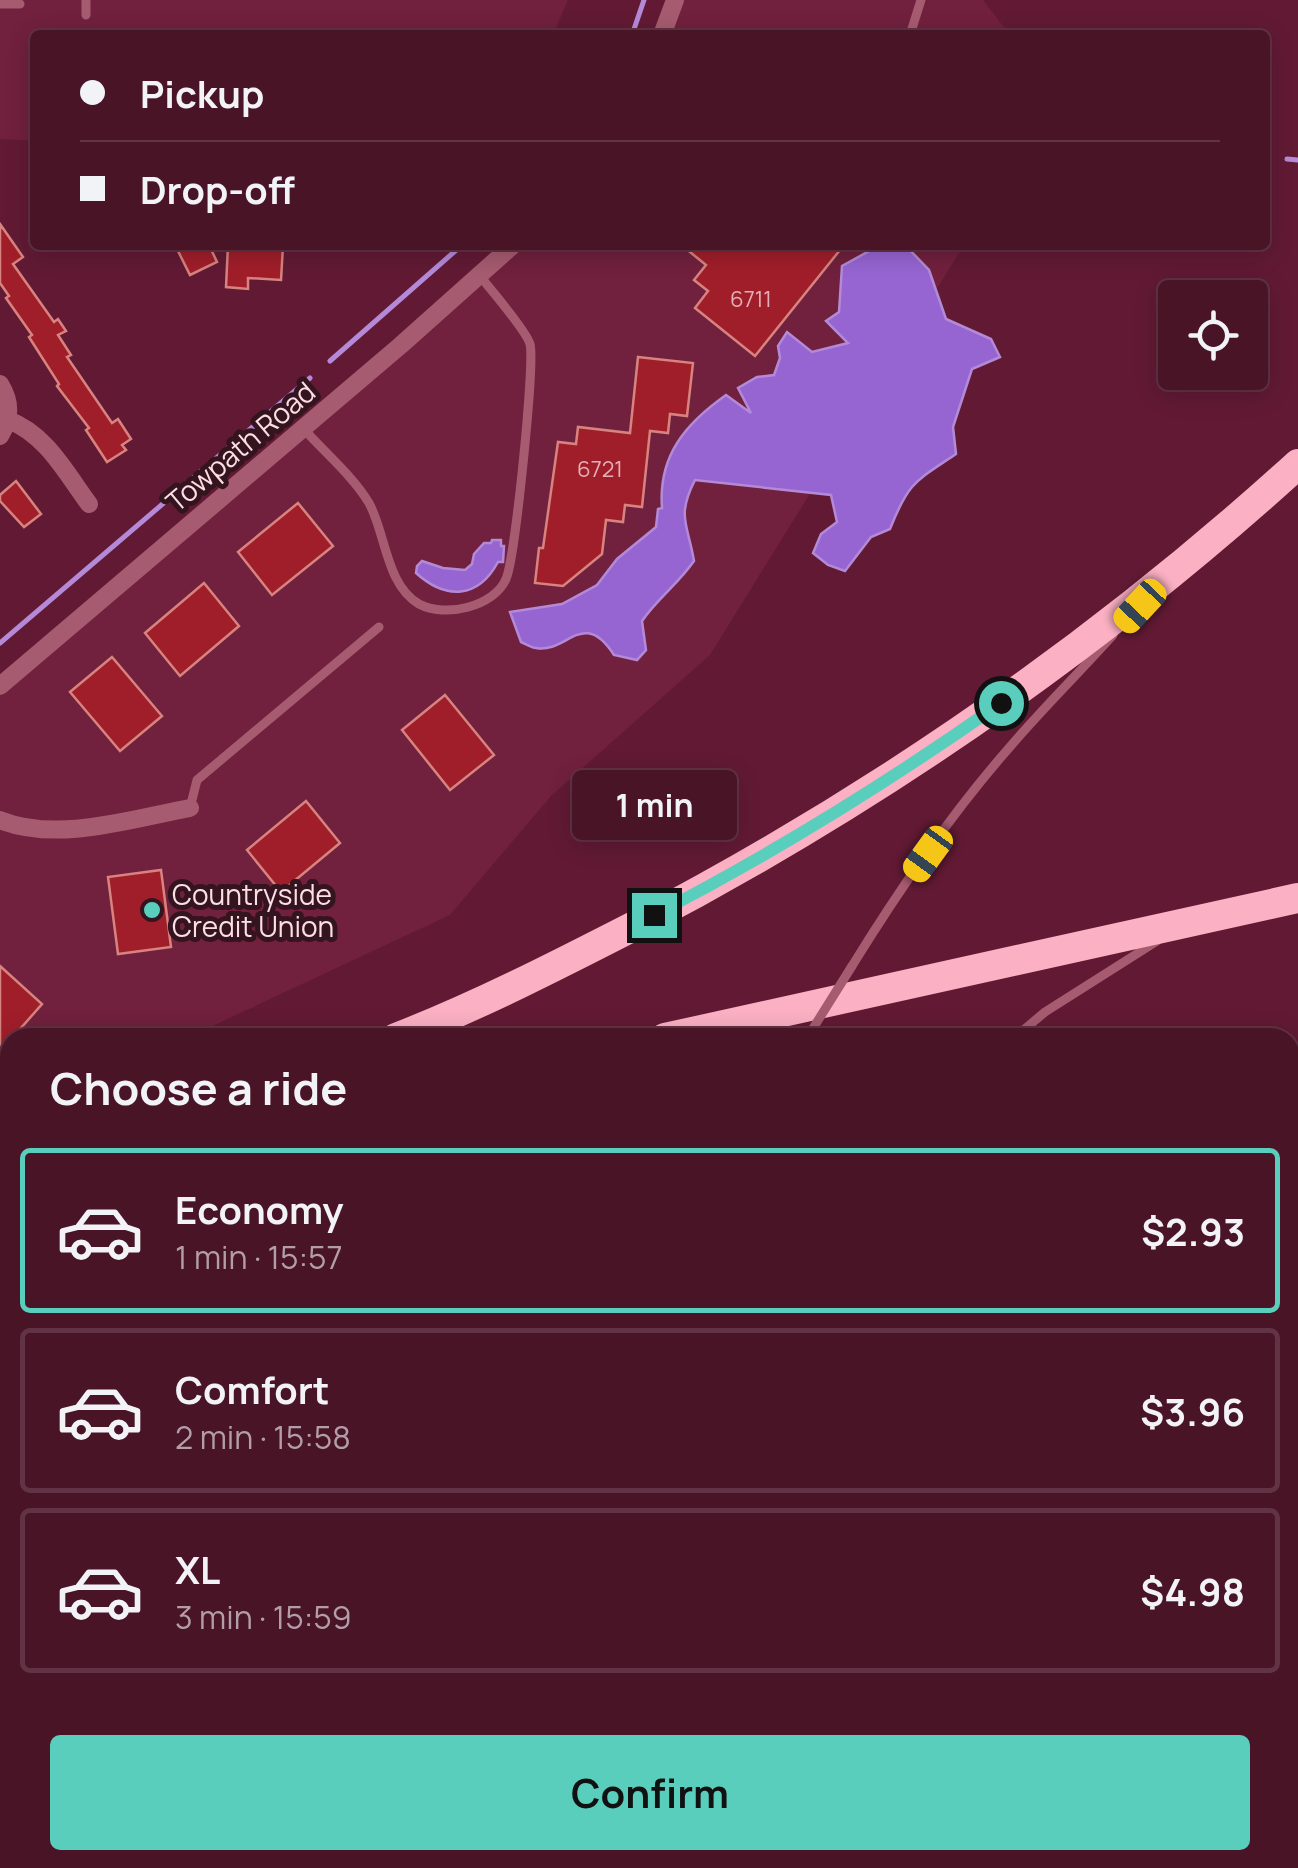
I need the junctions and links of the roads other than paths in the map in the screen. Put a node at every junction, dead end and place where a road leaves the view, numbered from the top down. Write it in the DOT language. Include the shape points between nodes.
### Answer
graph roads {
  1 [pos="86,0"];
  2 [pos="675,0"];
  3 [pos="922,0"];
  4 [pos="0,4"];
  5 [pos="20,4"];
  6 [pos="86,15"];
  7 [pos="664,30"];
  8 [pos="912,30"];
  9 [pos="508,250"];
  10 [pos="480,276"];
  11 [pos="0,384"];
  12 [pos="4,428"];
  13 [pos="303,428"];
  14 [pos="1298,464"];
  15 [pos="89,504"];
  16 [pos="1166,578"];
  17 [pos="379,627"];
  18 [pos="0,686"];
  19 [pos="190,808"];
  20 [pos="0,820"];
  21 [pos="1298,898"];
  22 [pos="1184,924"];
  23 [pos="418,1028"];
  24 [pos="710,1028"];
  25 [pos="812,1028"];
  26 [pos="1026,1028"];
  1 -- 6 [label="lane"];
  2 -- 7 [label="street"];
  3 -- 8 [label="lane"];
  4 -- 5 [label="lane"];
  9 -- 10 [label="street, Towpath Road"];
  10 -- 13 [label="street, Towpath Road"];
  10 -- 13 [label="lane" via="530,342 517,513 506,579 491,599 448,611 418,604 394,576 368,501"];
  11 -- 12 [label="street" via="10,408"];
  12 -- 15 [label="street" via="27,427"];
  13 -- 18 [label="street, Towpath Road"];
  14 -- 16 [label="highway"];
  16 -- 23 [label="highway" via="1032,682 784,843 568,960"];
  16 -- 25 [label="lane, bridge" via="988,774 887,909"];
  17 -- 19 [label="lane" via="197,780"];
  19 -- 20 [label="street" via="68,828"];
  21 -- 22 [label="highway"];
  22 -- 24 [label="highway"];
  22 -- 26 [label="lane"];
}
